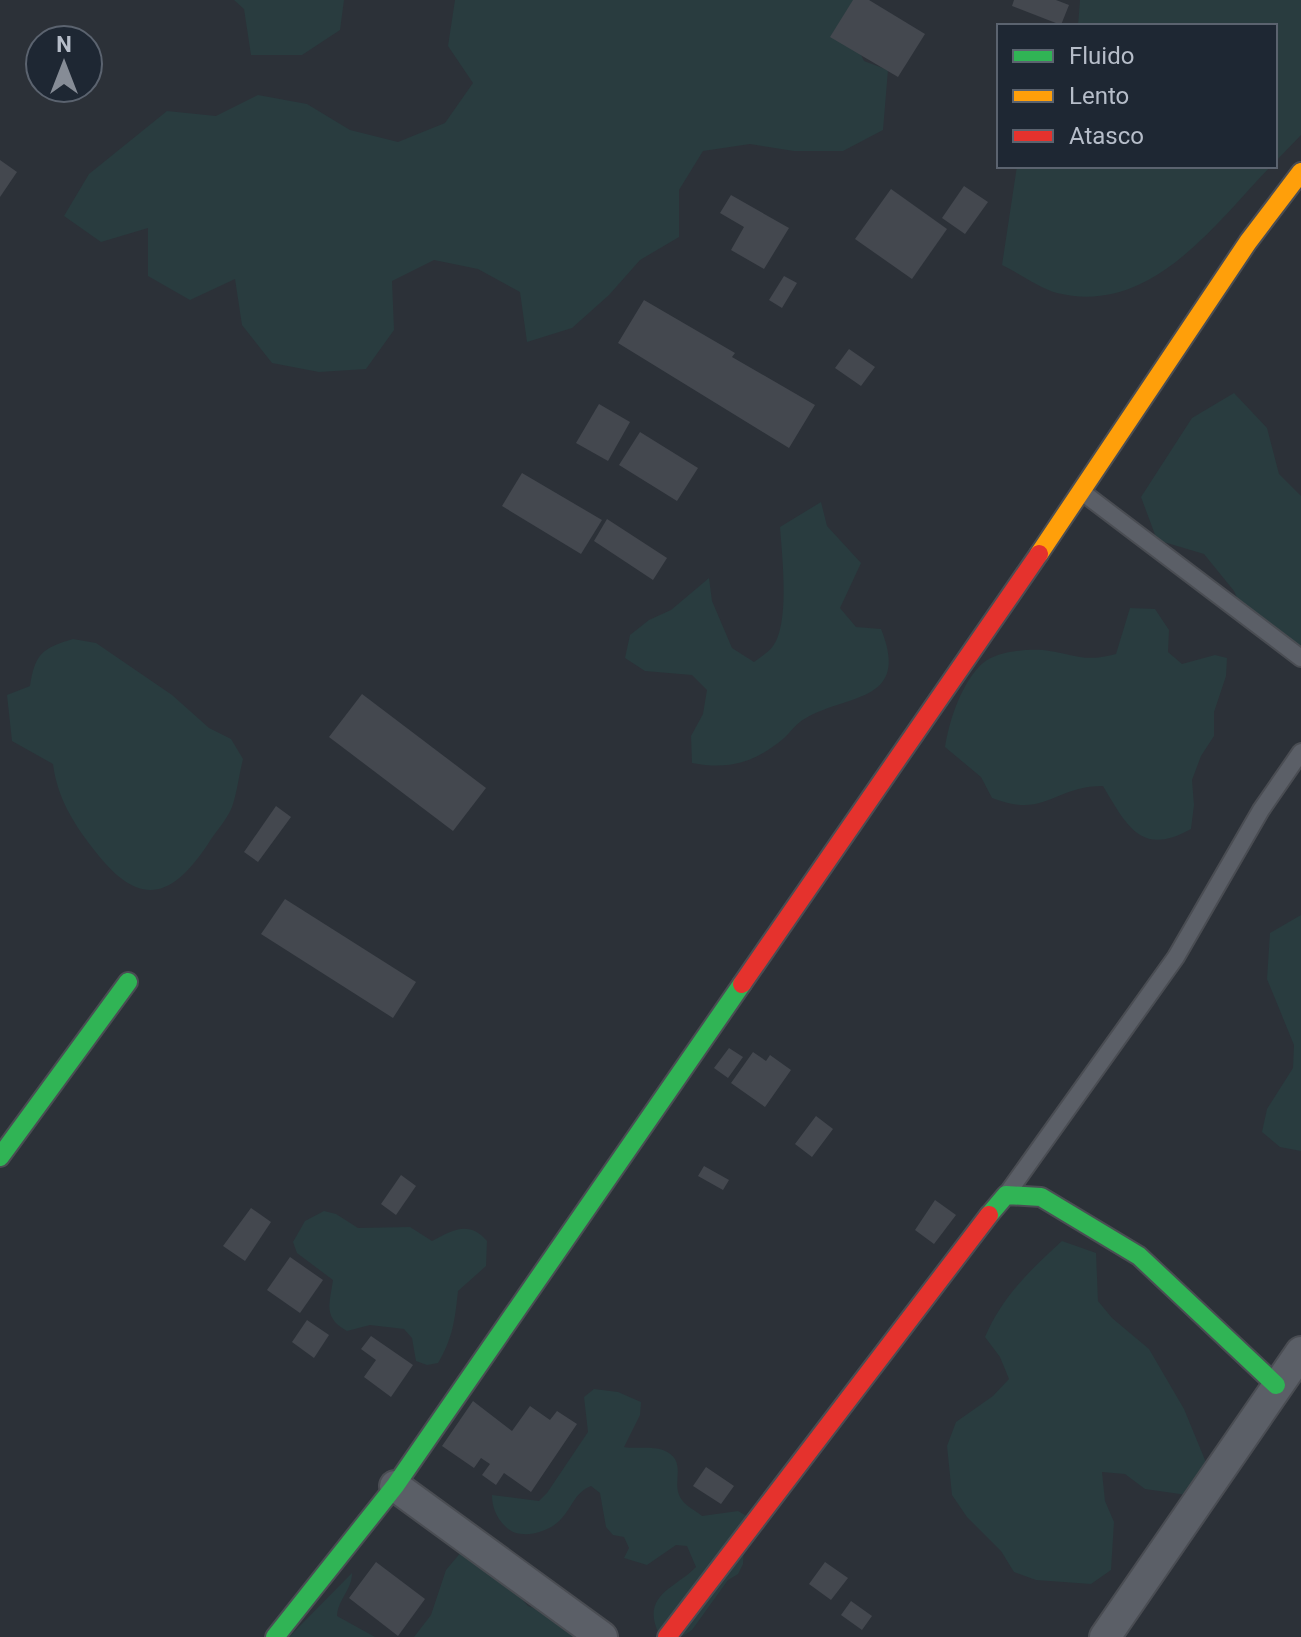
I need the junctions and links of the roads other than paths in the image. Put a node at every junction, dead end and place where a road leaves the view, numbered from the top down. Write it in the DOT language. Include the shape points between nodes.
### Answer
graph roads {
  1 [pos="1301,172"];
  2 [pos="1082,492"];
  3 [pos="1301,658"];
  4 [pos="1301,752"];
  5 [pos="128,982"];
  6 [pos="0,1157"];
  7 [pos="1006,1195"];
  8 [pos="1301,1352"];
  9 [pos="1276,1385"];
  10 [pos="395,1486"];
  11 [pos="275,1637"];
  12 [pos="602,1637"];
  13 [pos="667,1637"];
  14 [pos="1105,1637"];
  1 -- 2 [label="street" via="1248,242"];
  2 -- 3 [label="lane"];
  2 -- 10 [label="street"];
  4 -- 7 [label="lane" via="1176,957"];
  5 -- 6 [label="street"];
  7 -- 9 [label="street" via="1041,1197 1139,1256"];
  7 -- 13 [label="street"];
  8 -- 9 [label="street"];
  9 -- 14 [label="street"];
  10 -- 11 [label="street"];
  10 -- 12 [label="street"];
}
